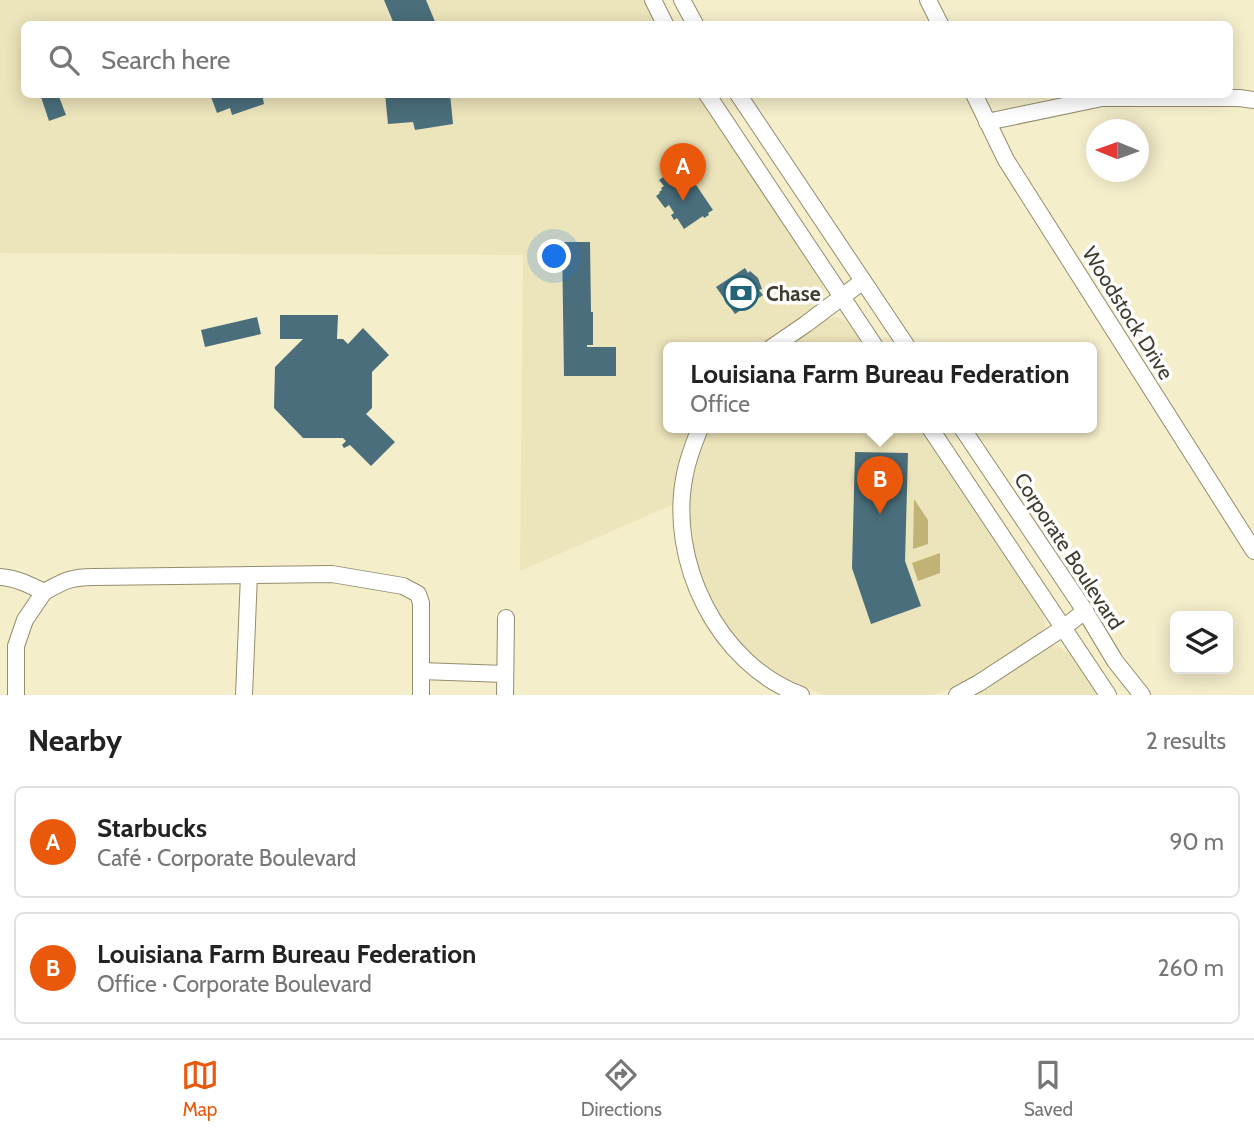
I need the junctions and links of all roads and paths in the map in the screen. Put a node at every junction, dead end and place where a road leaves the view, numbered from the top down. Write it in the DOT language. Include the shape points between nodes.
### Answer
graph roads {
  1 [pos="653,0"];
  2 [pos="682,0"];
  3 [pos="928,0"];
  4 [pos="664,21"];
  5 [pos="693,21"];
  6 [pos="938,21"];
  7 [pos="710,98"];
  8 [pos="741,98"];
  9 [pos="976,98"];
  10 [pos="1254,100"];
  11 [pos="987,122"];
  12 [pos="863,281"];
  13 [pos="842,298"];
  14 [pos="780,342"];
  15 [pos="872,342"];
  16 [pos="904,342"];
  17 [pos="698,433"];
  18 [pos="933,433"];
  19 [pos="965,433"];
  20 [pos="1254,551"];
  21 [pos="248,575"];
  22 [pos="0,577"];
  23 [pos="44,592"];
  24 [pos="1085,611"];
  25 [pos="506,618"];
  26 [pos="1063,628"];
  27 [pos="421,671"];
  28 [pos="505,674"];
  29 [pos="16,695"];
  30 [pos="244,695"];
  31 [pos="421,695"];
  32 [pos="505,695"];
  33 [pos="801,695"];
  34 [pos="957,695"];
  35 [pos="1108,695"];
  36 [pos="1142,695"];
  1 -- 4 [label="street"];
  2 -- 5 [label="street"];
  3 -- 6 [label="street"];
  7 -- 13 [label="street"];
  8 -- 12 [label="street"];
  9 -- 11 [label="street, Woodstock Drive"];
  10 -- 11 [label="street" via="1102,98"];
  11 -- 20 [label="street, Woodstock Drive" via="1013,172"];
  12 -- 13 [label="street"];
  12 -- 16 [label="street"];
  13 -- 14 [label="street"];
  13 -- 15 [label="street"];
  17 -- 33 [label="street" via="684,474 682,498 691,573 702,600 739,653 762,674"];
  18 -- 26 [label="street"];
  19 -- 24 [label="street, Corporate Boulevard"];
  21 -- 23 [label="street" via="76,577"];
  21 -- 27 [label="street" via="332,574 413,590 421,603"];
  21 -- 30 [label="street"];
  22 -- 23 [label="street"];
  23 -- 29 [label="street" via="25,621 16,646"];
  24 -- 26 [label="street"];
  24 -- 36 [label="street, Corporate Boulevard"];
  25 -- 28 [label="street"];
  26 -- 34 [label="street"];
  26 -- 35 [label="street"];
  27 -- 28 [label="street"];
  27 -- 31 [label="street"];
  28 -- 32 [label="street"];
}
